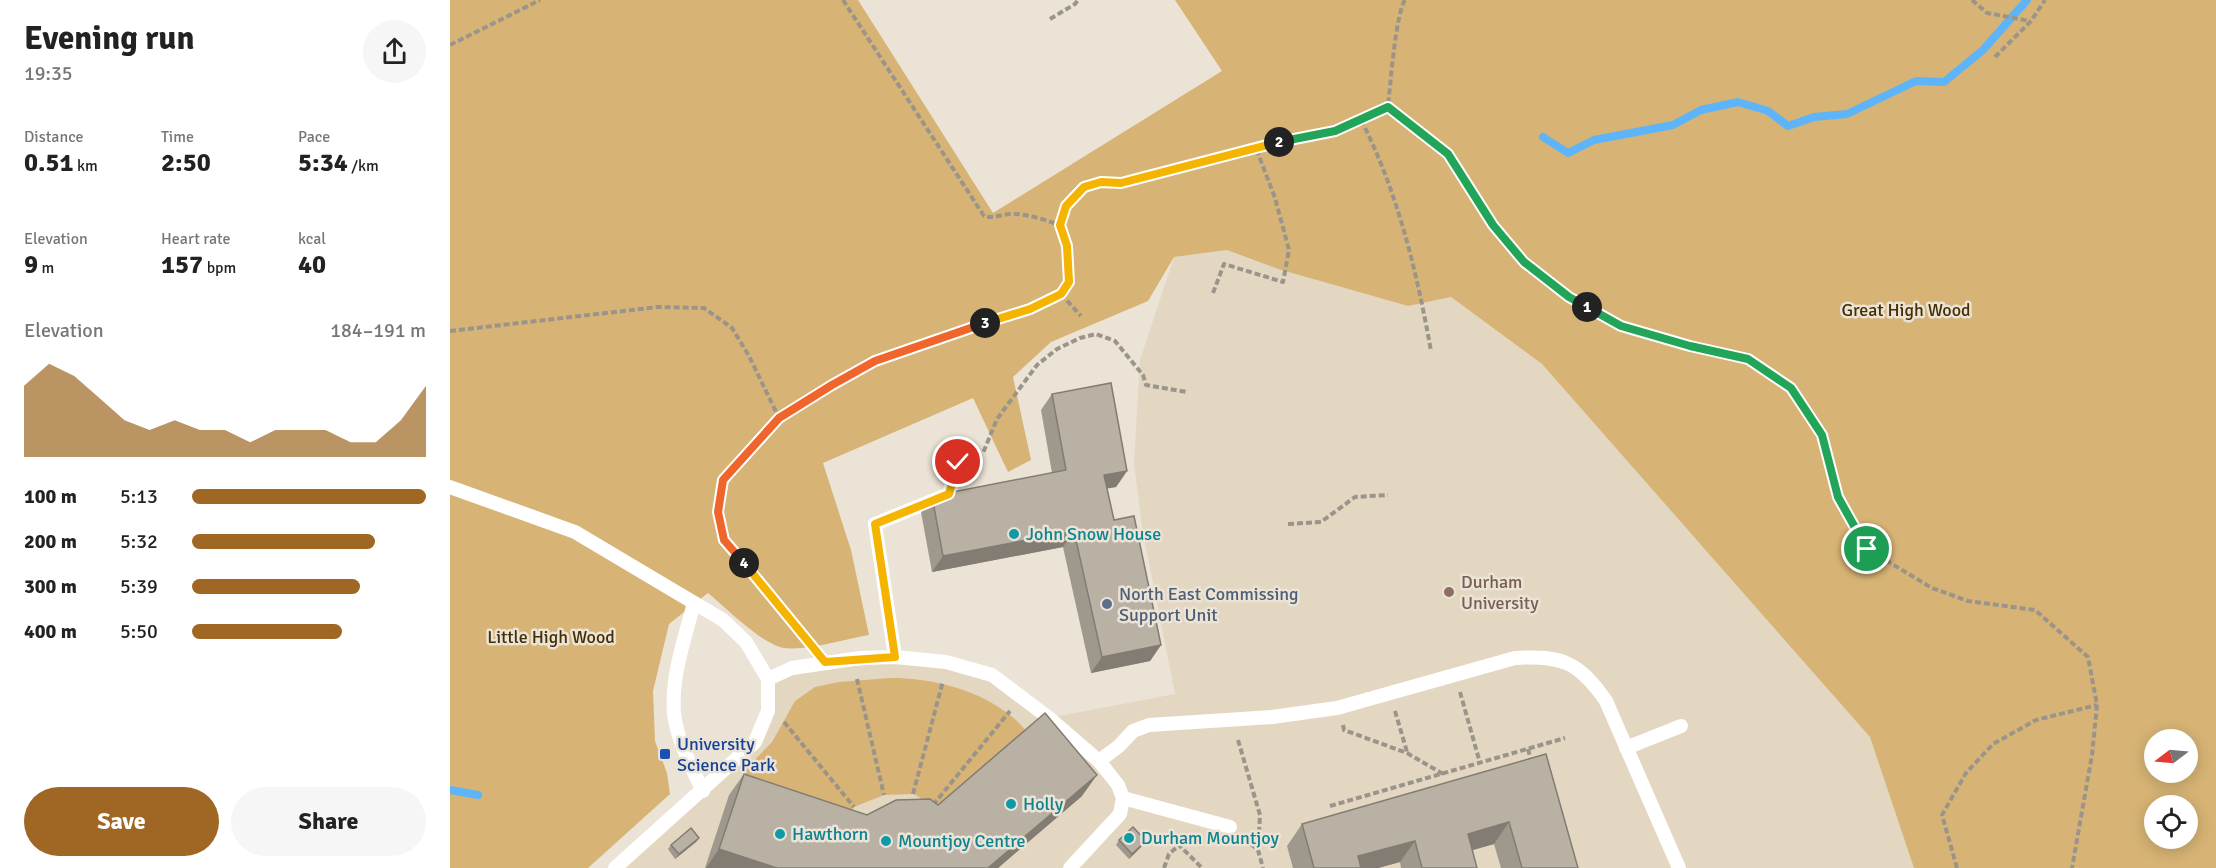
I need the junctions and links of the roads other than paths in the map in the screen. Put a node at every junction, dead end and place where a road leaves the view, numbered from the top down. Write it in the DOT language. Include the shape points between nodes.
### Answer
graph roads {
  1 [pos="958,462"];
  2 [pos="450,487"];
  3 [pos="694,603"];
  4 [pos="895,657"];
  5 [pos="768,679"];
  6 [pos="1681,726"];
  7 [pos="1626,748"];
  8 [pos="1099,761"];
  9 [pos="703,791"];
  10 [pos="1123,798"];
  11 [pos="1230,827"];
  12 [pos="615,868"];
  13 [pos="1070,868"];
  14 [pos="1679,868"];
  1 -- 4 [label="lane" via="949,494 875,524"];
  2 -- 3 [label="lane" via="575,532"];
  3 -- 5 [label="lane" via="723,620 746,642"];
  3 -- 9 [label="lane" via="676,674 674,714"];
  4 -- 5 [label="lane" via="825,662 792,668"];
  4 -- 8 [label="lane" via="946,662 992,675"];
  5 -- 9 [label="lane" via="768,711 755,742"];
  6 -- 7 [label="lane"];
  7 -- 8 [label="lane" via="1606,701 1591,679 1565,661 1540,657 1515,658 1338,708 1272,717 1149,725 1132,731"];
  7 -- 14 [label="lane"];
  8 -- 10 [label="lane"];
  9 -- 12 [label="lane"];
  10 -- 11 [label="lane"];
  10 -- 13 [label="lane" via="1120,814"];
}
